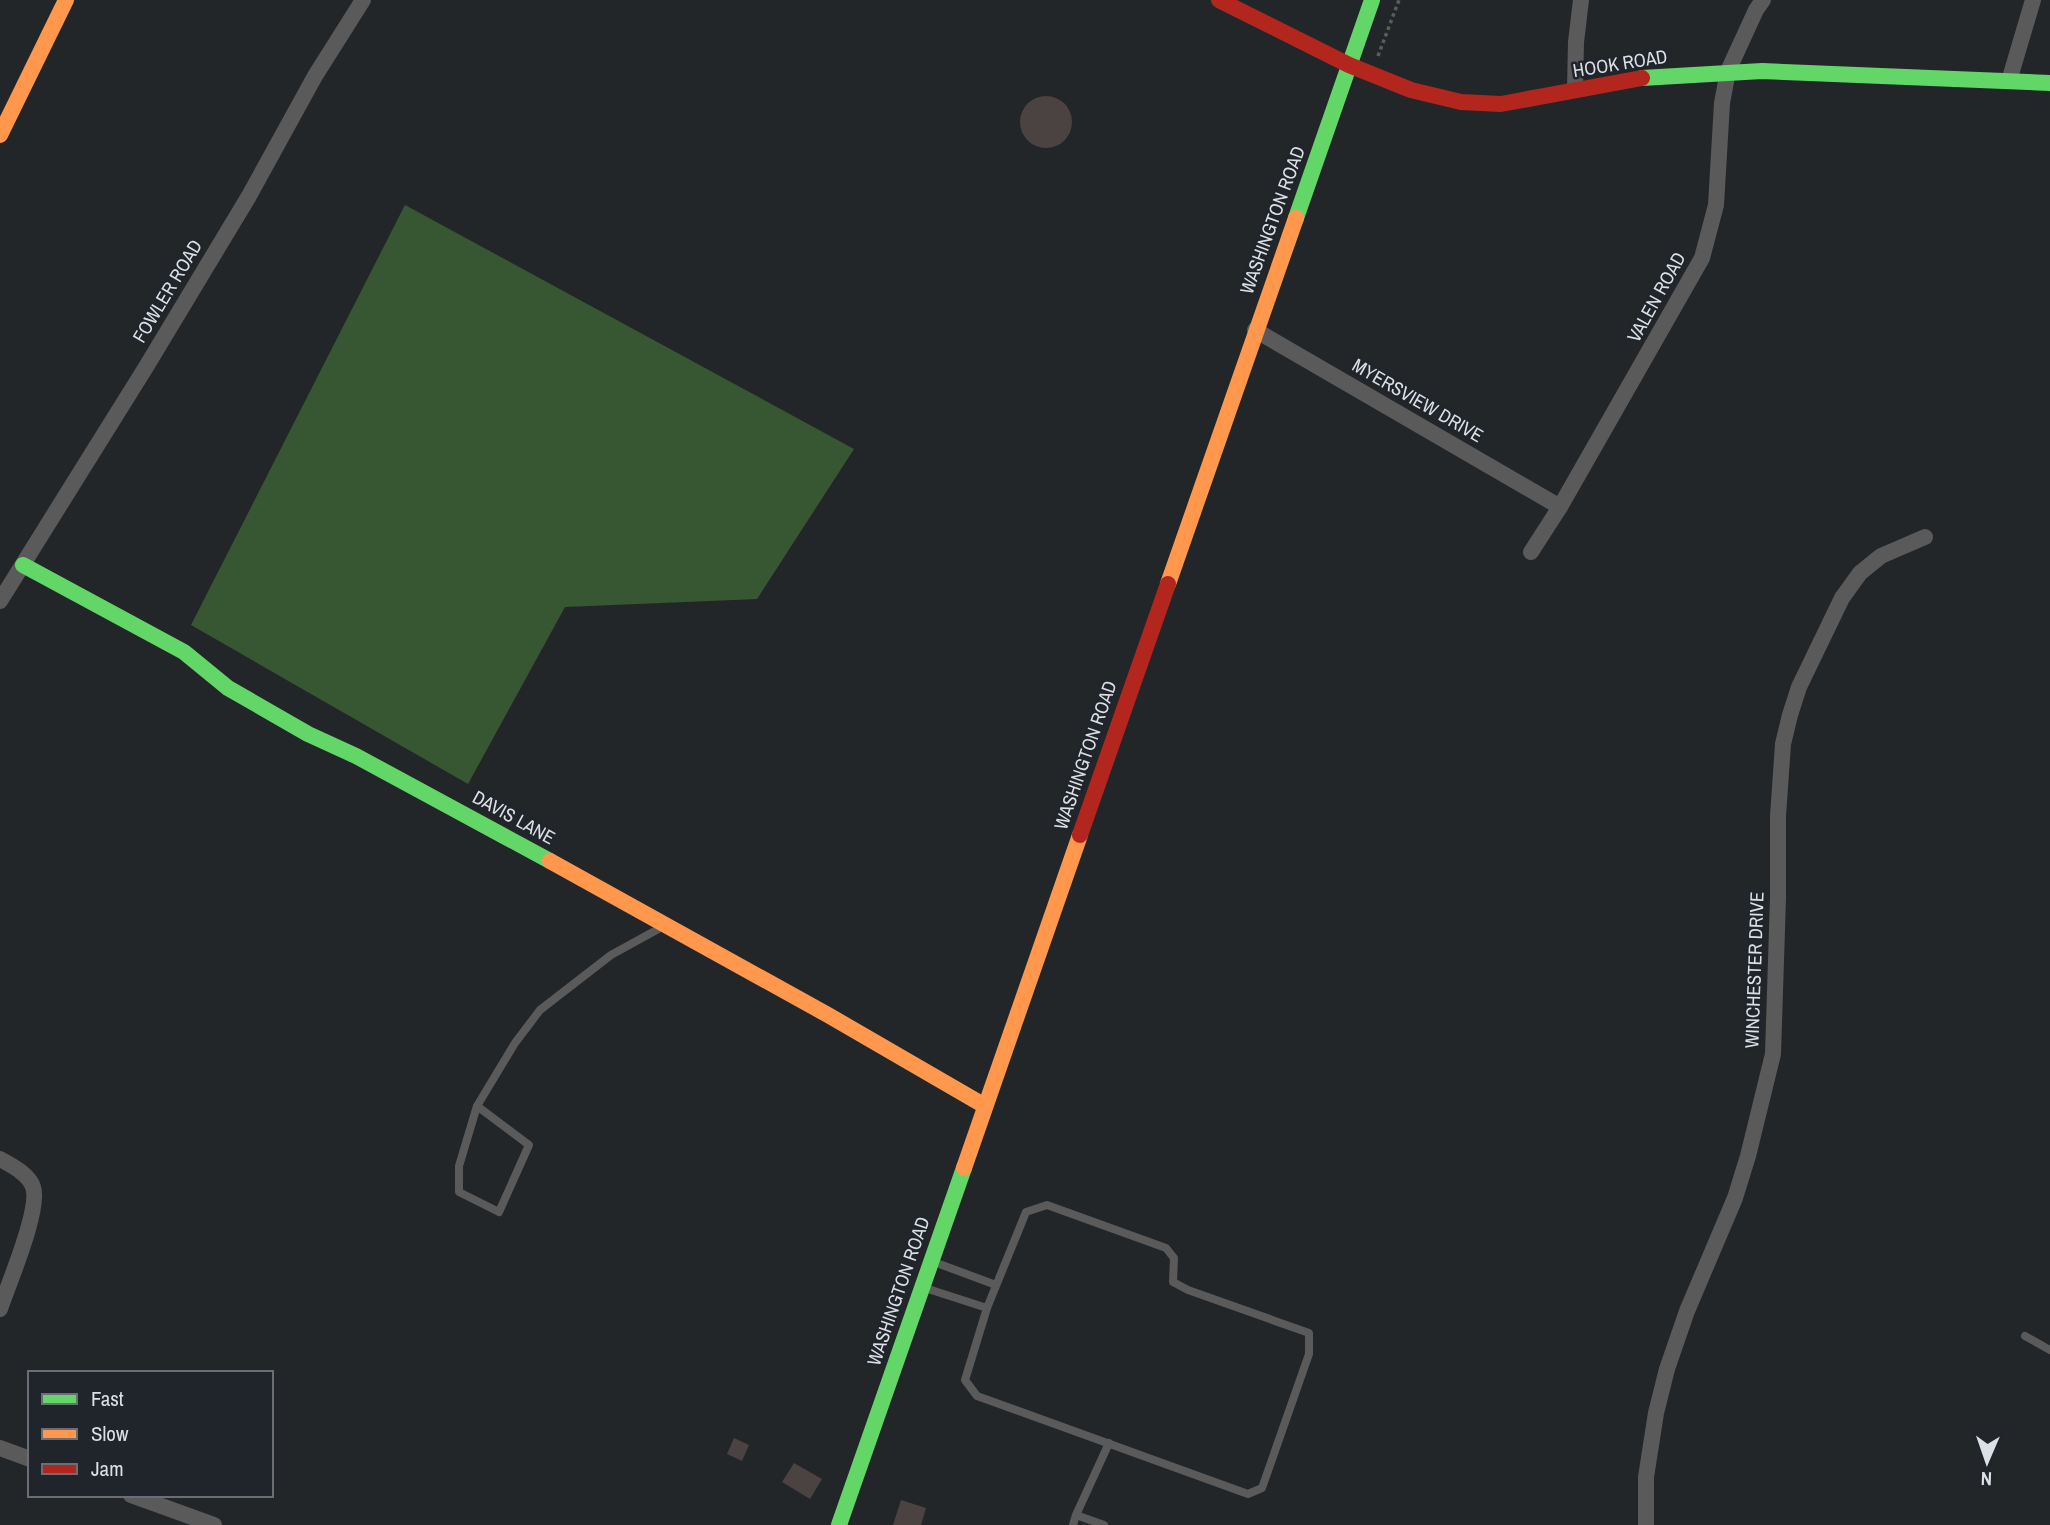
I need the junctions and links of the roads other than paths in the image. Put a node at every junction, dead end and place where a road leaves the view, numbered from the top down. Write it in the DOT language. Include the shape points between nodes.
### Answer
graph roads {
  1 [pos="66,0"];
  2 [pos="363,0"];
  3 [pos="1219,0"];
  4 [pos="1372,0"];
  5 [pos="1581,0"];
  6 [pos="1763,0"];
  7 [pos="2033,0"];
  8 [pos="1349,65"];
  9 [pos="1728,72"];
  10 [pos="2008,81"];
  11 [pos="2050,83"];
  12 [pos="1575,90"];
  13 [pos="0,135"];
  14 [pos="1255,330"];
  15 [pos="1560,507"];
  16 [pos="1925,537"];
  17 [pos="1531,552"];
  18 [pos="23,565"];
  19 [pos="0,601"];
  20 [pos="664,926"];
  21 [pos="477,1106"];
  22 [pos="985,1106"];
  23 [pos="0,1159"];
  24 [pos="931,1261"];
  25 [pos="996,1285"];
  26 [pos="922,1287"];
  27 [pos="987,1308"];
  28 [pos="0,1309"];
  29 [pos="2025,1336"];
  30 [pos="2050,1350"];
  31 [pos="1109,1443"];
  32 [pos="0,1448"];
  33 [pos="28,1458"];
  34 [pos="137,1497"];
  35 [pos="1076,1516"];
  36 [pos="214,1525"];
  37 [pos="839,1525"];
  38 [pos="1073,1525"];
  39 [pos="1104,1525"];
  40 [pos="1646,1525"];
  1 -- 13 [label="street"];
  2 -- 18 [label="street, FOWLER ROAD" via="242,208"];
  3 -- 8 [label="street, HOOK ROAD"];
  4 -- 8 [label="street, WASHINGTON ROAD"];
  5 -- 12 [label="street"];
  6 -- 9 [label="street, VALEN ROAD"];
  7 -- 10 [label="street"];
  8 -- 12 [label="street, HOOK ROAD" via="1412,90 1461,102 1501,104"];
  8 -- 14 [label="street, WASHINGTON ROAD"];
  9 -- 10 [label="street, HOOK ROAD"];
  9 -- 12 [label="street, HOOK ROAD" via="1643,78"];
  9 -- 15 [label="street, VALEN ROAD" via="1716,205 1702,258"];
  10 -- 11 [label="street, HOOK ROAD"];
  14 -- 15 [label="street, MYERSVIEW DRIVE"];
  14 -- 22 [label="street, WASHINGTON ROAD"];
  15 -- 17 [label="street, VALEN ROAD"];
  16 -- 40 [label="street, WINCHESTER DRIVE" via="1881,556 1860,573 1842,598 1790,716 1783,744 1778,816 1773,1054 1737,1192 1667,1369 1646,1478"];
  18 -- 19 [label="street, FOWLER ROAD"];
  18 -- 20 [label="street, DAVIS LANE" via="184,652 228,688 308,734 447,804"];
  20 -- 21 [label="lane" via="611,955 540,1010"];
  20 -- 22 [label="street, DAVIS LANE"];
  21 -- 21 [label="lane" via="459,1166 458,1192 499,1212 529,1145"];
  22 -- 24 [label="street, WASHINGTON ROAD"];
  23 -- 28 [label="street" via="25,1175 35,1198"];
  24 -- 25 [label="lane"];
  24 -- 26 [label="street, WASHINGTON ROAD"];
  25 -- 27 [label="lane"];
  25 -- 31 [label="lane" via="1026,1212 1047,1205 1166,1248 1174,1258 1173,1282 1188,1290 1309,1333 1309,1354 1262,1488 1248,1494"];
  26 -- 27 [label="lane"];
  26 -- 37 [label="street, WASHINGTON ROAD"];
  27 -- 31 [label="lane" via="965,1380 977,1396"];
  29 -- 30 [label="lane"];
  31 -- 35 [label="lane"];
  32 -- 33 [label="street"];
  34 -- 36 [label="street"];
  35 -- 38 [label="lane"];
  35 -- 39 [label="lane"];
}
